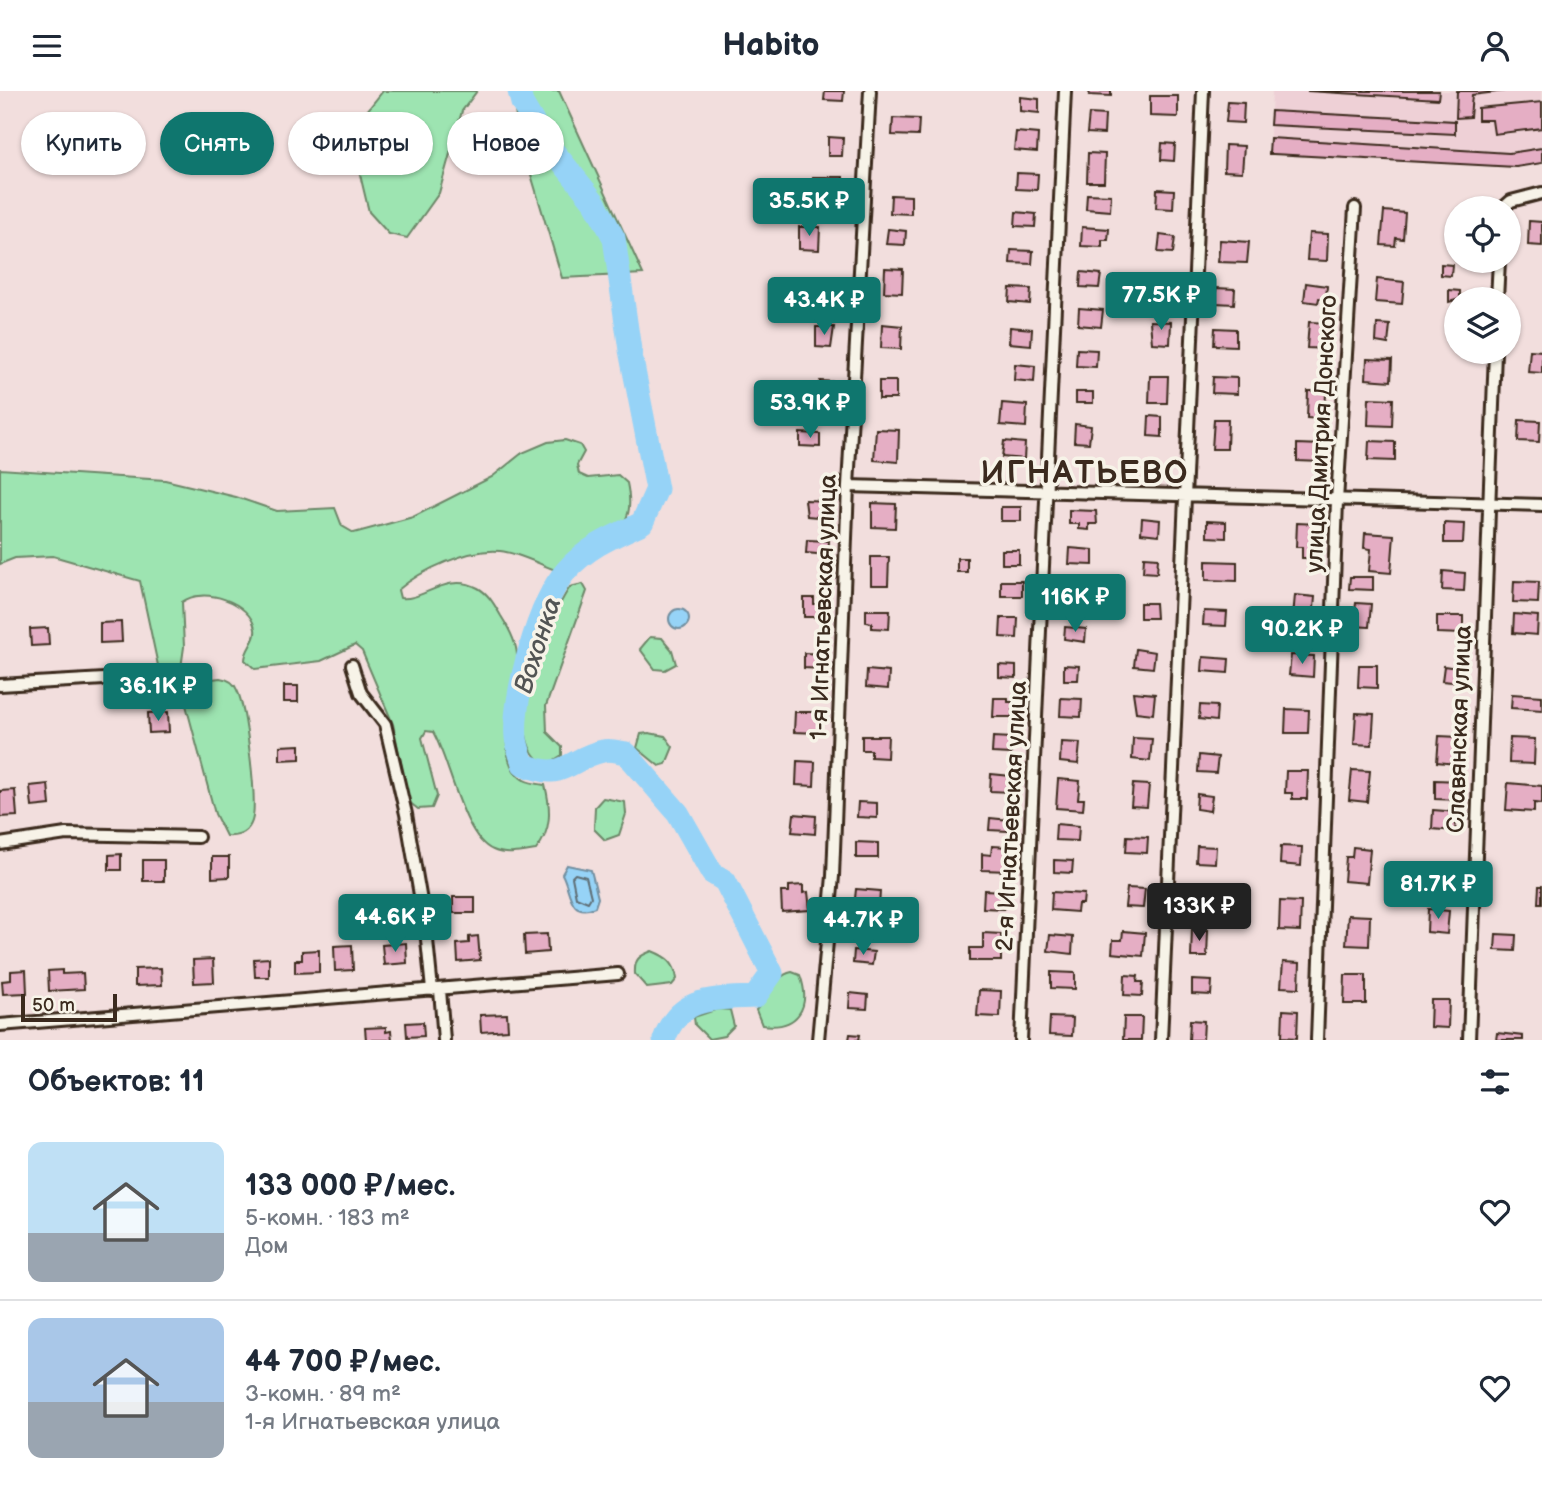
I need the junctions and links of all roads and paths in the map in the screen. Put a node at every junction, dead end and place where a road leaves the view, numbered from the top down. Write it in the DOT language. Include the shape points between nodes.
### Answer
graph roads {
  1 [pos="870,91"];
  2 [pos="1065,91"];
  3 [pos="1203,91"];
  4 [pos="1542,193"];
  5 [pos="1521,198"];
  6 [pos="1355,208"];
  7 [pos="1495,364"];
  8 [pos="848,486"];
  9 [pos="1048,490"];
  10 [pos="1186,495"];
  11 [pos="1337,501"];
  12 [pos="1489,504"];
  13 [pos="1542,505"];
  14 [pos="352,665"];
  15 [pos="122,678"];
  16 [pos="0,685"];
  17 [pos="198,837"];
  18 [pos="0,844"];
  19 [pos="618,974"];
  20 [pos="436,990"];
  21 [pos="0,1025"];
  22 [pos="444,1040"];
  23 [pos="818,1040"];
  24 [pos="1021,1040"];
  25 [pos="1161,1040"];
  26 [pos="1317,1040"];
  27 [pos="1469,1040"];
  1 -- 8 [label="street, 1-я Игнатьевская улица"];
  2 -- 9 [label="street, 2-я Игнатьевская улица"];
  3 -- 10 [label="street"];
  4 -- 5 [label="street"];
  6 -- 11 [label="street, улица Дмитрия Донского"];
  7 -- 12 [label="street, Славянская улица"];
  8 -- 9 [label="street"];
  8 -- 23 [label="street, 1-я Игнатьевская улица" via="833,876"];
  9 -- 10 [label="street"];
  9 -- 24 [label="street, 2-я Игнатьевская улица"];
  10 -- 11 [label="street"];
  10 -- 25 [label="street"];
  11 -- 12 [label="street"];
  11 -- 26 [label="street, улица Дмитрия Донского"];
  12 -- 13 [label="street"];
  12 -- 27 [label="street, Славянская улица"];
  14 -- 20 [label="street" via="361,693 385,724 406,814"];
  15 -- 16 [label="street"];
  17 -- 18 [label="street" via="66,834"];
  19 -- 20 [label="street"];
  20 -- 21 [label="street"];
  20 -- 22 [label="street"];
}
